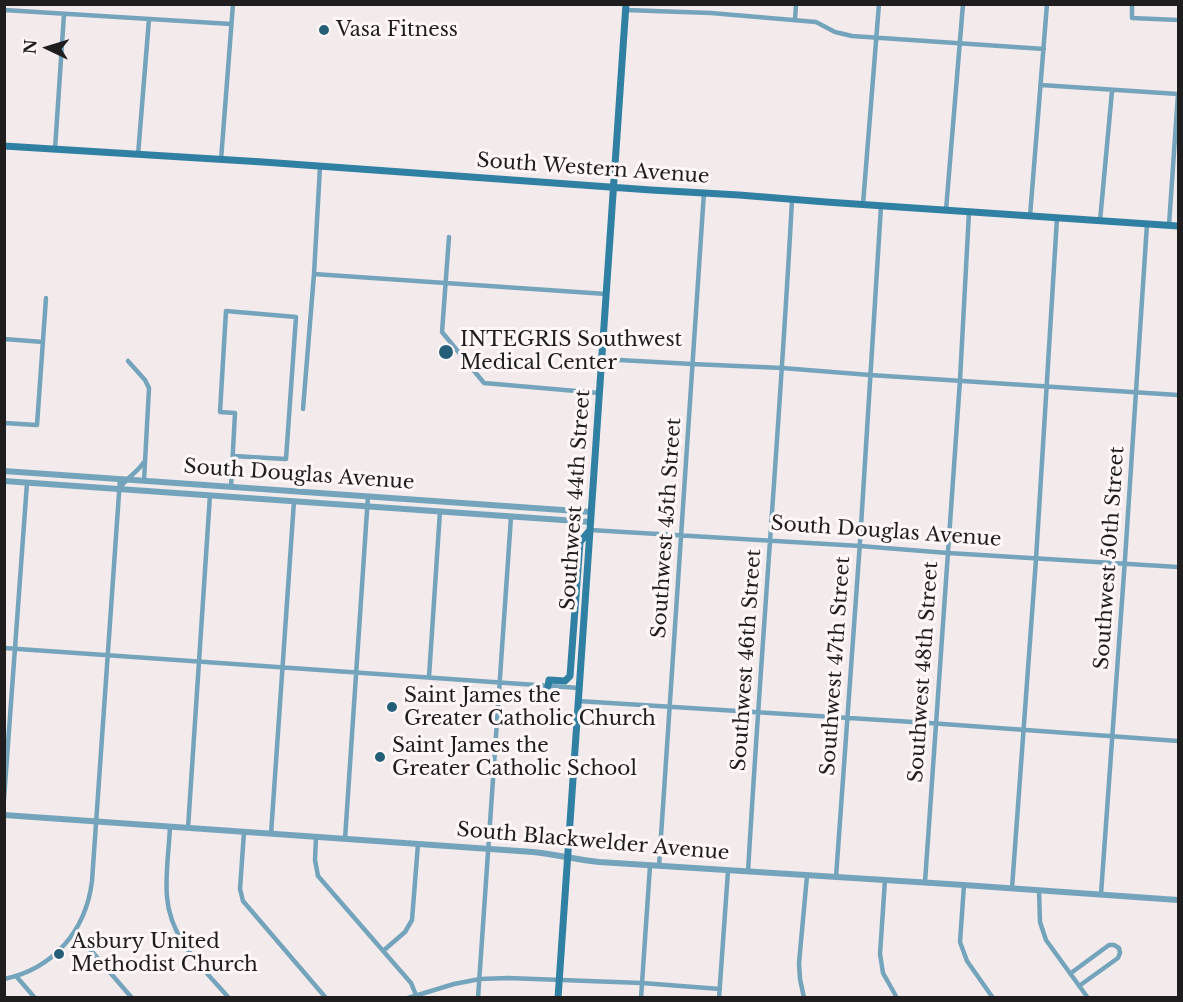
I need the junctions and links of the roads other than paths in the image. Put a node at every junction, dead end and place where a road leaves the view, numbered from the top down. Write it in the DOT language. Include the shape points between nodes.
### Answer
graph roads {
  1 [pos="233,4"];
  2 [pos="712,4"];
  3 [pos="796,4"];
  4 [pos="879,4"];
  5 [pos="963,4"];
  6 [pos="1047,4"];
  7 [pos="1132,4"];
  8 [pos="626,7"];
  9 [pos="4,10"];
  10 [pos="711,13"];
  11 [pos="64,14"];
  12 [pos="148,19"];
  13 [pos="795,20"];
  14 [pos="1179,20"];
  15 [pos="231,24"];
  16 [pos="877,38"];
  17 [pos="961,43"];
  18 [pos="1044,49"];
  19 [pos="1041,85"];
  20 [pos="1112,91"];
  21 [pos="1178,94"];
  22 [pos="4,146"];
  23 [pos="55,149"];
  24 [pos="138,155"];
  25 [pos="221,161"];
  26 [pos="320,166"];
  27 [pos="613,188"];
  28 [pos="704,192"];
  29 [pos="792,200"];
  30 [pos="863,204"];
  31 [pos="881,206"];
  32 [pos="946,210"];
  33 [pos="969,212"];
  34 [pos="1030,216"];
  35 [pos="1058,218"];
  36 [pos="1100,221"];
  37 [pos="1147,224"];
  38 [pos="1169,225"];
  39 [pos="1179,226"];
  40 [pos="448,237"];
  41 [pos="314,274"];
  42 [pos="445,283"];
  43 [pos="606,294"];
  44 [pos="46,298"];
  45 [pos="4,339"];
  46 [pos="43,342"];
  47 [pos="601,358"];
  48 [pos="128,361"];
  49 [pos="692,364"];
  50 [pos="782,368"];
  51 [pos="870,375"];
  52 [pos="960,380"];
  53 [pos="1047,386"];
  54 [pos="1137,392"];
  55 [pos="599,393"];
  56 [pos="1179,395"];
  57 [pos="303,409"];
  58 [pos="4,423"];
  59 [pos="233,456"];
  60 [pos="145,459"];
  61 [pos="4,471"];
  62 [pos="122,479"];
  63 [pos="4,481"];
  64 [pos="144,481"];
  65 [pos="27,483"];
  66 [pos="231,487"];
  67 [pos="119,489"];
  68 [pos="210,495"];
  69 [pos="368,496"];
  70 [pos="294,501"];
  71 [pos="367,507"];
  72 [pos="440,511"];
  73 [pos="591,512"];
  74 [pos="511,517"];
  75 [pos="590,526"];
  76 [pos="681,536"];
  77 [pos="771,540"];
  78 [pos="860,546"];
  79 [pos="948,553"];
  80 [pos="1036,559"];
  81 [pos="1125,564"];
  82 [pos="1179,567"];
  83 [pos="4,648"];
  84 [pos="15,649"];
  85 [pos="107,655"];
  86 [pos="199,662"];
  87 [pos="283,667"];
  88 [pos="356,673"];
  89 [pos="429,677"];
  90 [pos="500,683"];
  91 [pos="548,683"];
  92 [pos="579,688"];
  93 [pos="578,701"];
  94 [pos="670,706"];
  95 [pos="757,713"];
  96 [pos="847,718"];
  97 [pos="935,724"];
  98 [pos="1024,730"];
  99 [pos="1112,736"];
  100 [pos="1179,741"];
  101 [pos="4,799"];
  102 [pos="4,816"];
  103 [pos="96,822"];
  104 [pos="170,827"];
  105 [pos="188,828"];
  106 [pos="244,832"];
  107 [pos="271,834"];
  108 [pos="316,837"];
  109 [pos="345,839"];
  110 [pos="418,844"];
  111 [pos="489,849"];
  112 [pos="568,857"];
  113 [pos="650,866"];
  114 [pos="659,866"];
  115 [pos="728,871"];
  116 [pos="748,872"];
  117 [pos="807,876"];
  118 [pos="836,877"];
  119 [pos="885,880"];
  120 [pos="925,882"];
  121 [pos="964,885"];
  122 [pos="1012,888"];
  123 [pos="1039,890"];
  124 [pos="1101,894"];
  125 [pos="1179,900"];
  126 [pos="74,934"];
  127 [pos="383,951"];
  128 [pos="1071,974"];
  129 [pos="16,976"];
  130 [pos="4,979"];
  131 [pos="480,980"];
  132 [pos="559,980"];
  133 [pos="642,983"];
  134 [pos="1079,986"];
  135 [pos="720,989"];
  136 [pos="416,994"];
  137 [pos="35,998"];
  138 [pos="132,998"];
  139 [pos="229,998"];
  140 [pos="326,998"];
  141 [pos="408,998"];
  142 [pos="478,998"];
  143 [pos="558,998"];
  144 [pos="640,998"];
  145 [pos="719,998"];
  146 [pos="804,998"];
  147 [pos="897,998"];
  148 [pos="993,998"];
  149 [pos="1088,998"];
  1 -- 15 [label="street"];
  2 -- 10 [label="street"];
  3 -- 13 [label="street"];
  4 -- 16 [label="street"];
  5 -- 17 [label="street"];
  6 -- 18 [label="street"];
  7 -- 14 [label="street" via="1132,18"];
  8 -- 10 [label="street"];
  8 -- 27 [label="main road, Southwest 44th Street"];
  9 -- 11 [label="street"];
  10 -- 13 [label="street"];
  11 -- 12 [label="street"];
  11 -- 23 [label="street"];
  12 -- 15 [label="street"];
  12 -- 24 [label="street"];
  13 -- 16 [label="street" via="816,22 843,34"];
  15 -- 25 [label="street"];
  16 -- 17 [label="street"];
  16 -- 30 [label="street"];
  17 -- 18 [label="street"];
  17 -- 32 [label="street"];
  18 -- 19 [label="street"];
  19 -- 20 [label="street"];
  19 -- 34 [label="street"];
  20 -- 21 [label="street"];
  20 -- 36 [label="street"];
  21 -- 38 [label="street"];
  22 -- 23 [label="main road, South Western Avenue"];
  23 -- 24 [label="main road, South Western Avenue"];
  24 -- 25 [label="main road, South Western Avenue"];
  25 -- 26 [label="main road, South Western Avenue"];
  26 -- 27 [label="main road, South Western Avenue"];
  26 -- 41 [label="street"];
  27 -- 28 [label="main road, South Western Avenue"];
  27 -- 43 [label="main road, Southwest 44th Street"];
  28 -- 29 [label="main road, South Western Avenue"];
  28 -- 49 [label="street, Southwest 45th Street"];
  29 -- 30 [label="main road, South Western Avenue"];
  29 -- 50 [label="street, Southwest 46th Street"];
  30 -- 31 [label="main road, South Western Avenue"];
  31 -- 32 [label="main road, South Western Avenue"];
  31 -- 51 [label="street, Southwest 47th Street"];
  32 -- 33 [label="main road, South Western Avenue"];
  33 -- 34 [label="main road, South Western Avenue"];
  33 -- 52 [label="street, Southwest 48th Street"];
  34 -- 35 [label="main road, South Western Avenue"];
  35 -- 36 [label="main road, South Western Avenue"];
  35 -- 53 [label="street"];
  36 -- 37 [label="main road, South Western Avenue"];
  37 -- 38 [label="main road, South Western Avenue"];
  37 -- 54 [label="street, Southwest 50th Street"];
  38 -- 39 [label="main road, South Western Avenue"];
  40 -- 42 [label="street"];
  41 -- 42 [label="street"];
  41 -- 57 [label="street"];
  42 -- 43 [label="street"];
  42 -- 55 [label="street" via="442,332 484,383"];
  43 -- 47 [label="main road, Southwest 44th Street"];
  44 -- 46 [label="street"];
  45 -- 46 [label="street"];
  46 -- 58 [label="street" via="37,424"];
  47 -- 49 [label="street"];
  47 -- 55 [label="main road, Southwest 44th Street"];
  48 -- 60 [label="street" via="149,388"];
  49 -- 50 [label="street"];
  49 -- 76 [label="street, Southwest 45th Street"];
  50 -- 51 [label="street"];
  50 -- 77 [label="street, Southwest 46th Street"];
  51 -- 52 [label="street"];
  51 -- 78 [label="street, Southwest 47th Street"];
  52 -- 53 [label="street"];
  52 -- 79 [label="street, Southwest 48th Street"];
  53 -- 54 [label="street"];
  53 -- 80 [label="street"];
  54 -- 56 [label="street"];
  54 -- 81 [label="street, Southwest 50th Street"];
  55 -- 73 [label="main road, Southwest 44th Street"];
  59 -- 59 [label="street" via="235,413 219,412 226,311 296,317 286,459"];
  59 -- 66 [label="street"];
  60 -- 62 [label="street" via="135,472"];
  60 -- 64 [label="street"];
  61 -- 62 [label="street, South Douglas Avenue"];
  62 -- 64 [label="street, South Douglas Avenue"];
  62 -- 67 [label="street"];
  63 -- 65 [label="street, South Douglas Avenue"];
  64 -- 66 [label="street, South Douglas Avenue"];
  65 -- 67 [label="street, South Douglas Avenue"];
  65 -- 84 [label="street"];
  66 -- 69 [label="street, South Douglas Avenue"];
  67 -- 68 [label="street, South Douglas Avenue"];
  67 -- 85 [label="street"];
  68 -- 70 [label="street, South Douglas Avenue"];
  68 -- 86 [label="street"];
  69 -- 71 [label="street"];
  69 -- 73 [label="street, South Douglas Avenue"];
  70 -- 71 [label="street, South Douglas Avenue"];
  70 -- 87 [label="street"];
  71 -- 72 [label="street, South Douglas Avenue"];
  71 -- 88 [label="street"];
  72 -- 74 [label="street, South Douglas Avenue"];
  72 -- 89 [label="street"];
  73 -- 75 [label="main road, Southwest 44th Street"];
  74 -- 75 [label="street, South Douglas Avenue"];
  74 -- 90 [label="street"];
  75 -- 76 [label="street, South Douglas Avenue"];
  75 -- 91 [label="main road" via="580,542 570,676 565,681"];
  75 -- 92 [label="main road, Southwest 44th Street"];
  76 -- 77 [label="street, South Douglas Avenue"];
  76 -- 94 [label="street, Southwest 45th Street"];
  77 -- 78 [label="street, South Douglas Avenue"];
  77 -- 95 [label="street, Southwest 46th Street"];
  78 -- 79 [label="street, South Douglas Avenue"];
  78 -- 96 [label="street, Southwest 47th Street"];
  79 -- 80 [label="street, South Douglas Avenue"];
  79 -- 97 [label="street, Southwest 48th Street"];
  80 -- 81 [label="street, South Douglas Avenue"];
  80 -- 98 [label="street"];
  81 -- 82 [label="street, South Douglas Avenue"];
  81 -- 99 [label="street, Southwest 50th Street"];
  83 -- 84 [label="street"];
  84 -- 85 [label="street"];
  84 -- 101 [label="street"];
  85 -- 86 [label="street"];
  85 -- 103 [label="street"];
  86 -- 87 [label="street"];
  86 -- 105 [label="street"];
  87 -- 88 [label="street"];
  87 -- 107 [label="street"];
  88 -- 89 [label="street"];
  88 -- 109 [label="street"];
  89 -- 90 [label="street"];
  90 -- 91 [label="street"];
  90 -- 111 [label="street"];
  91 -- 92 [label="street"];
  92 -- 93 [label="main road, Southwest 44th Street"];
  93 -- 94 [label="street"];
  93 -- 112 [label="main road, Southwest 44th Street"];
  94 -- 95 [label="street"];
  94 -- 114 [label="street, Southwest 45th Street"];
  95 -- 96 [label="street"];
  95 -- 116 [label="street, Southwest 46th Street"];
  96 -- 97 [label="street"];
  96 -- 118 [label="street, Southwest 47th Street"];
  97 -- 98 [label="street"];
  97 -- 120 [label="street, Southwest 48th Street"];
  98 -- 99 [label="street"];
  98 -- 122 [label="street"];
  99 -- 100 [label="street"];
  99 -- 124 [label="street, Southwest 50th Street"];
  102 -- 103 [label="street, South Blackwelder Avenue"];
  103 -- 104 [label="street, South Blackwelder Avenue"];
  103 -- 126 [label="street" via="90,896"];
  104 -- 105 [label="street, South Blackwelder Avenue"];
  104 -- 139 [label="street" via="166,890 172,921 185,946"];
  105 -- 106 [label="street, South Blackwelder Avenue"];
  106 -- 107 [label="street, South Blackwelder Avenue"];
  106 -- 140 [label="street" via="240,885 243,901"];
  107 -- 108 [label="street, South Blackwelder Avenue"];
  108 -- 109 [label="street, South Blackwelder Avenue"];
  108 -- 127 [label="street" via="318,876"];
  109 -- 110 [label="street, South Blackwelder Avenue"];
  110 -- 111 [label="street, South Blackwelder Avenue"];
  110 -- 127 [label="street" via="412,920 405,932"];
  111 -- 112 [label="street, South Blackwelder Avenue"];
  111 -- 131 [label="street"];
  112 -- 113 [label="street, South Blackwelder Avenue"];
  112 -- 132 [label="main road, Southwest 44th Street"];
  113 -- 114 [label="street, South Blackwelder Avenue"];
  113 -- 133 [label="street"];
  114 -- 115 [label="street, South Blackwelder Avenue"];
  115 -- 116 [label="street, South Blackwelder Avenue"];
  115 -- 135 [label="street"];
  116 -- 117 [label="street, South Blackwelder Avenue"];
  117 -- 118 [label="street, South Blackwelder Avenue"];
  117 -- 146 [label="street" via="799,963"];
  118 -- 119 [label="street, South Blackwelder Avenue"];
  119 -- 120 [label="street, South Blackwelder Avenue"];
  119 -- 147 [label="street" via="880,954 883,973"];
  120 -- 121 [label="street, South Blackwelder Avenue"];
  121 -- 122 [label="street, South Blackwelder Avenue"];
  121 -- 148 [label="street" via="960,942 967,961"];
  122 -- 123 [label="street, South Blackwelder Avenue"];
  123 -- 124 [label="street, South Blackwelder Avenue"];
  123 -- 128 [label="street" via="1042,931"];
  124 -- 125 [label="street, South Blackwelder Avenue"];
  126 -- 129 [label="street" via="51,958"];
  126 -- 138 [label="street"];
  127 -- 136 [label="street"];
  128 -- 134 [label="street"];
  128 -- 134 [label="street" via="1109,945 1119,948 1118,958"];
  129 -- 130 [label="street"];
  129 -- 137 [label="street"];
  131 -- 132 [label="street"];
  131 -- 136 [label="street"];
  131 -- 142 [label="street"];
  132 -- 133 [label="street"];
  132 -- 143 [label="main road, Southwest 44th Street"];
  133 -- 135 [label="street"];
  133 -- 144 [label="street"];
  134 -- 149 [label="street"];
  135 -- 145 [label="street"];
  136 -- 141 [label="street"];
}
